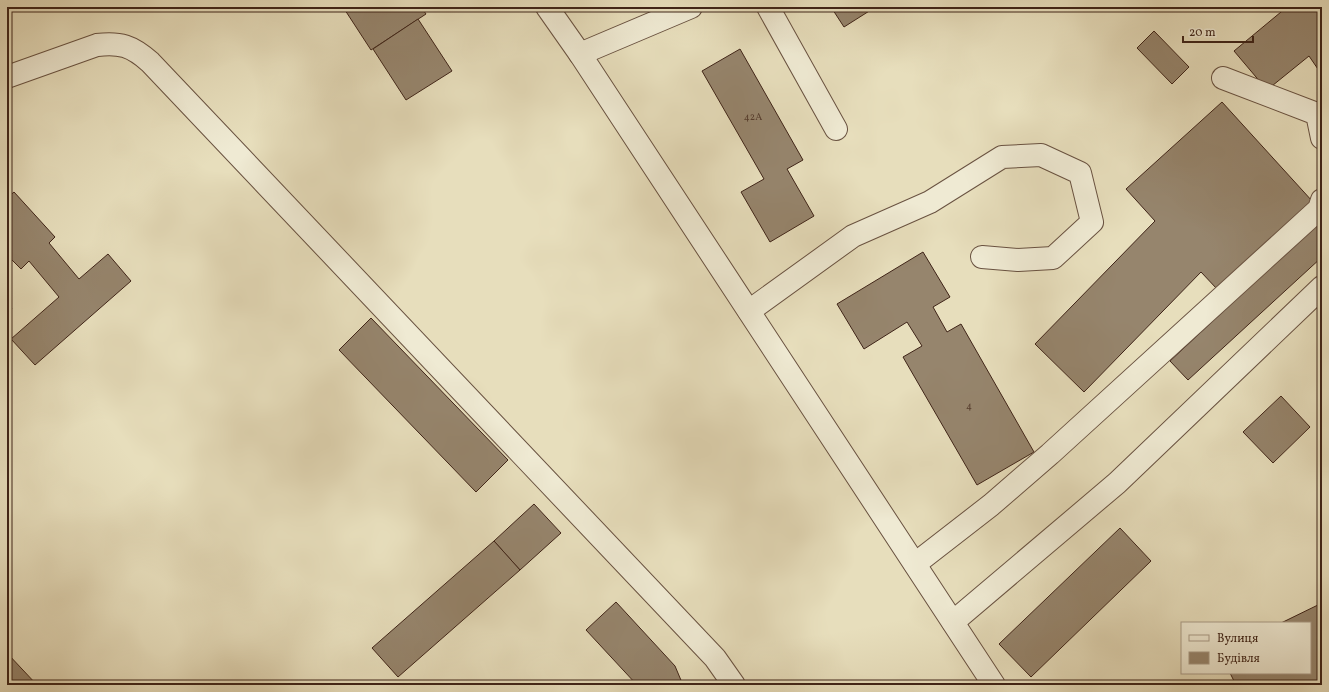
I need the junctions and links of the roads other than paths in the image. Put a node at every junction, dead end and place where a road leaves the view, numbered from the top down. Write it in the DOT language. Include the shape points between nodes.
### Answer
graph roads {
  1 [pos="547,7"];
  2 [pos="691,7"];
  3 [pos="768,7"];
  4 [pos="580,54"];
  5 [pos="7,77"];
  6 [pos="1223,78"];
  7 [pos="836,129"];
  8 [pos="1322,138"];
  9 [pos="1322,200"];
  10 [pos="982,257"];
  11 [pos="1322,287"];
  12 [pos="749,311"];
  13 [pos="915,564"];
  14 [pos="953,622"];
  15 [pos="734,685"];
  16 [pos="994,685"];
  1 -- 4 [label="street"];
  2 -- 4 [label="street"];
  3 -- 7 [label="street"];
  4 -- 12 [label="street"];
  5 -- 15 [label="street" via="97,45 112,43 139,52 715,658"];
  6 -- 8 [label="street" via="1317,114"];
  9 -- 13 [label="street" via="1320,209 1050,454 991,505"];
  10 -- 12 [label="street" via="1018,260 1053,258 1092,222 1080,173 1041,155 1002,157 930,202 853,236"];
  11 -- 14 [label="street" via="1117,483"];
  12 -- 13 [label="street"];
  13 -- 14 [label="street"];
  14 -- 16 [label="street"];
}
